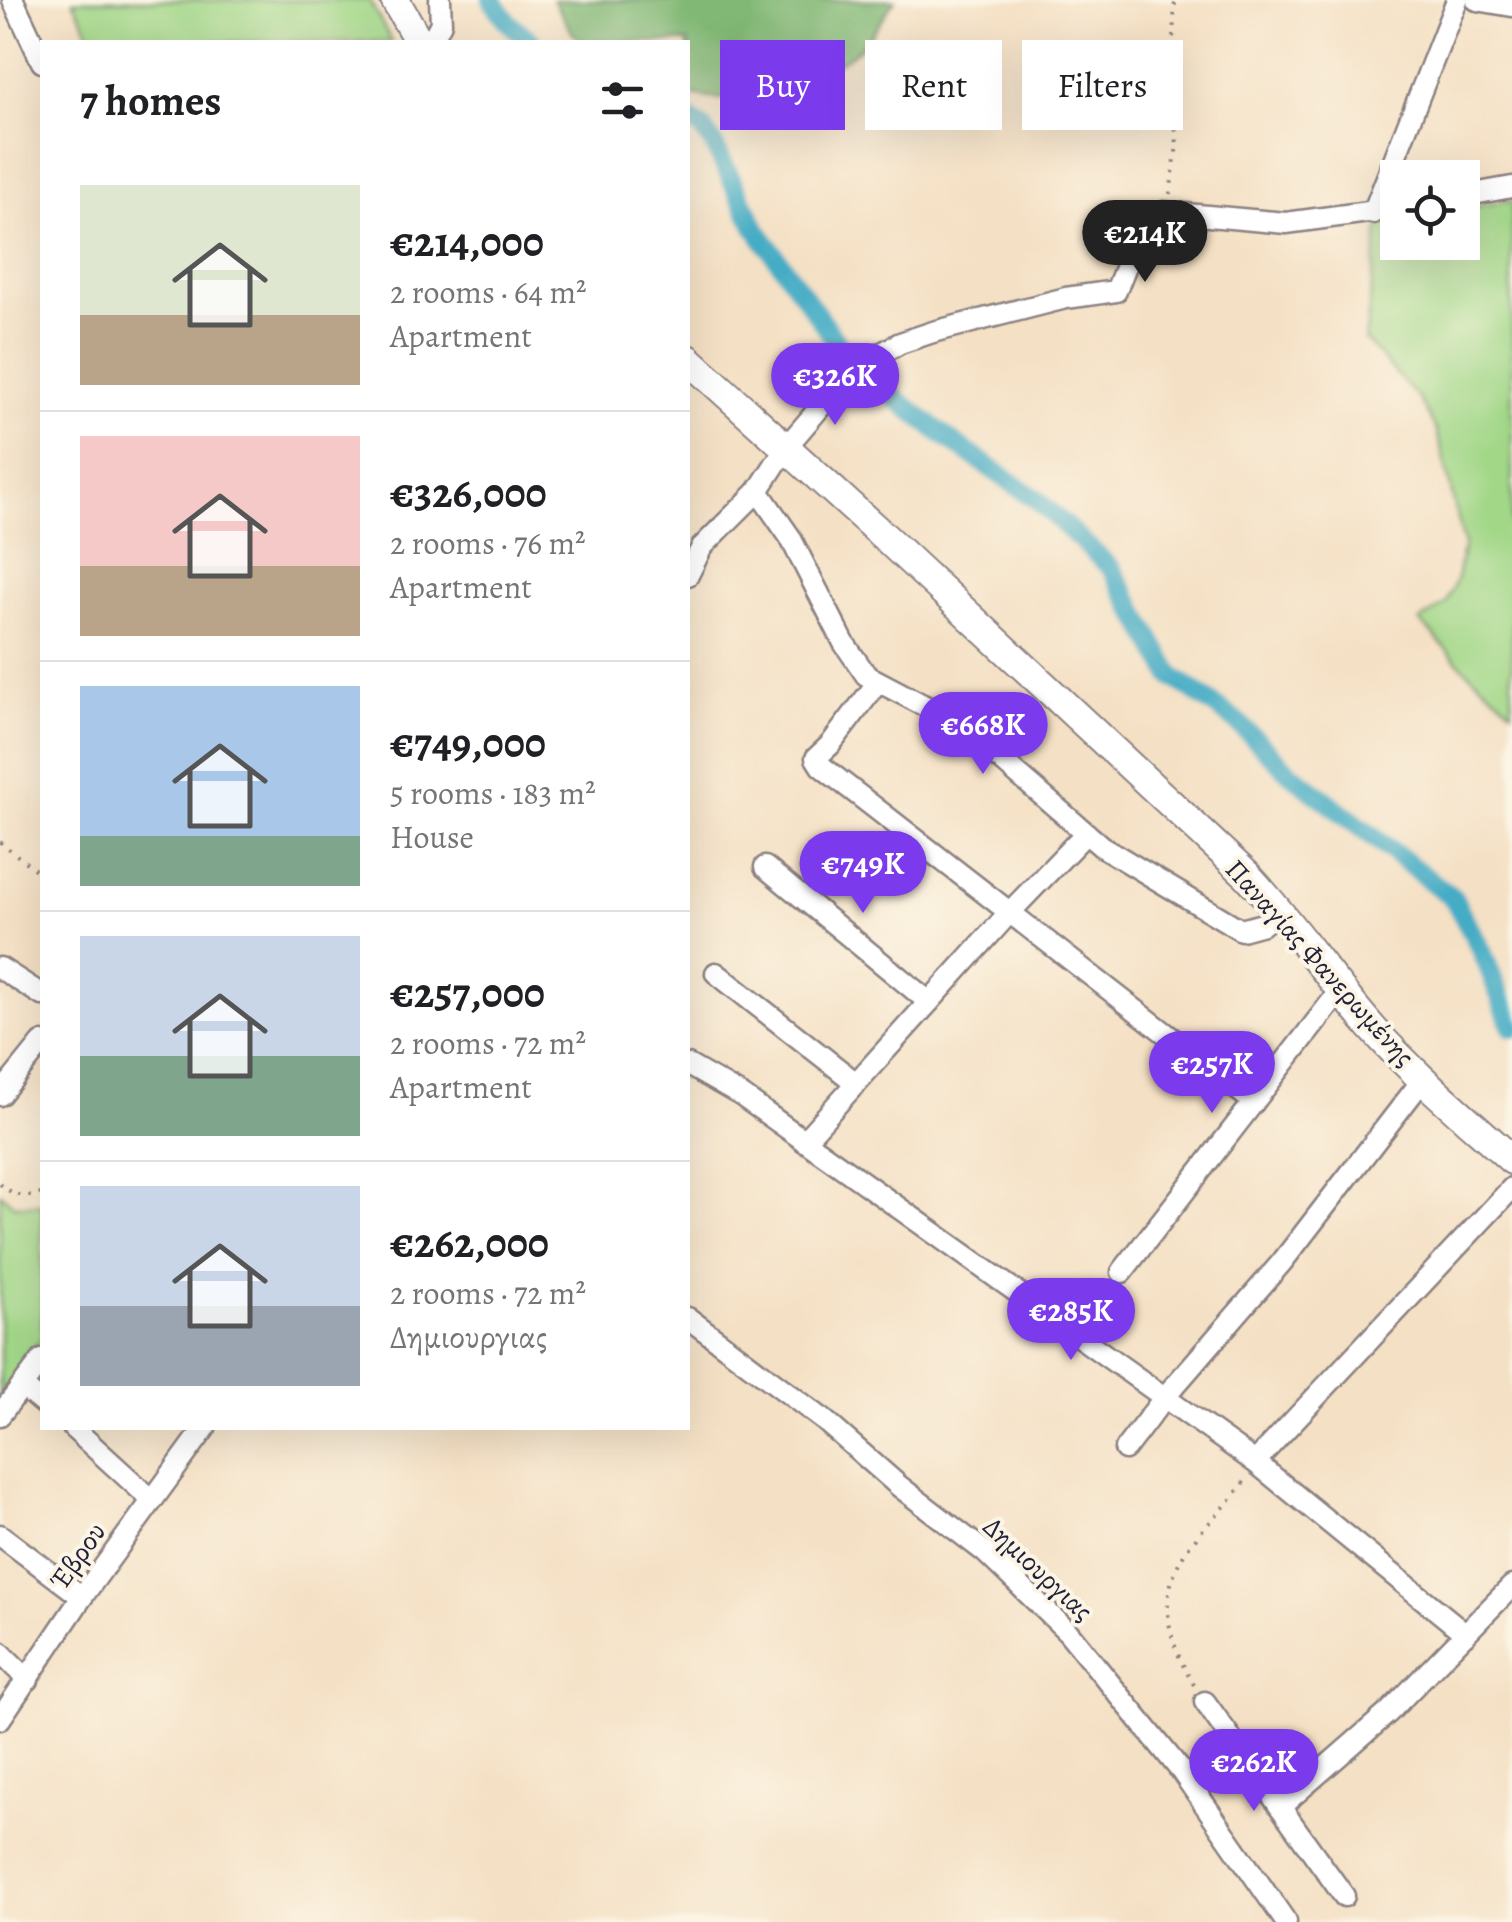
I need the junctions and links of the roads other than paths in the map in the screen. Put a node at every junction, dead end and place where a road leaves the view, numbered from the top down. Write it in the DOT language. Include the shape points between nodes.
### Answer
graph roads {
  1 [pos="13,0"];
  2 [pos="396,0"];
  3 [pos="440,0"];
  4 [pos="1457,0"];
  5 [pos="1477,0"];
  6 [pos="1512,6"];
  7 [pos="419,40"];
  8 [pos="432,40"];
  9 [pos="40,58"];
  10 [pos="1512,187"];
  11 [pos="1480,193"];
  12 [pos="1380,211"];
  13 [pos="1373,212"];
  14 [pos="690,361"];
  15 [pos="787,446"];
  16 [pos="758,491"];
  17 [pos="690,571"];
  18 [pos="878,682"];
  19 [pos="1086,833"];
  20 [pos="765,867"];
  21 [pos="1280,910"];
  22 [pos="1010,912"];
  23 [pos="0,968"];
  24 [pos="716,973"];
  25 [pos="1340,991"];
  26 [pos="40,994"];
  27 [pos="929,1002"];
  28 [pos="40,1045"];
  29 [pos="690,1066"];
  30 [pos="1424,1078"];
  31 [pos="856,1083"];
  32 [pos="0,1094"];
  33 [pos="1254,1102"];
  34 [pos="804,1141"];
  35 [pos="1512,1160"];
  36 [pos="1512,1188"];
  37 [pos="1122,1272"];
  38 [pos="690,1320"];
  39 [pos="40,1363"];
  40 [pos="22,1386"];
  41 [pos="1164,1398"];
  42 [pos="40,1400"];
  43 [pos="0,1415"];
  44 [pos="75,1430"];
  45 [pos="204,1430"];
  46 [pos="1126,1449"];
  47 [pos="1255,1462"];
  48 [pos="152,1500"];
  49 [pos="0,1535"];
  50 [pos="1512,1586"];
  51 [pos="82,1597"];
  52 [pos="1466,1634"];
  53 [pos="0,1652"];
  54 [pos="28,1680"];
  55 [pos="1204,1702"];
  56 [pos="0,1719"];
  57 [pos="1280,1807"];
  58 [pos="1344,1896"];
  59 [pos="1286,1922"];
  1 -- 9 [label="street"];
  2 -- 7 [label="main road"];
  3 -- 8 [label="street" via="441,23"];
  4 -- 13 [label="street"];
  5 -- 6 [label="street"];
  10 -- 11 [label="street"];
  12 -- 13 [label="street"];
  13 -- 15 [label="street" via="1286,223 1164,212 1144,220 1116,291 900,343 846,377"];
  14 -- 15 [label="main road, Παναγίας Φανερωμένης"];
  15 -- 16 [label="street"];
  15 -- 21 [label="main road, Παναγίας Φανερωμένης"];
  16 -- 17 [label="street" via="702,547"];
  16 -- 18 [label="street" via="790,537 844,643"];
  18 -- 19 [label="street" via="978,740"];
  18 -- 22 [label="street" via="816,758"];
  19 -- 21 [label="street" via="1241,930"];
  19 -- 22 [label="street"];
  20 -- 27 [label="street"];
  21 -- 25 [label="main road, Παναγίας Φανερωμένης"];
  22 -- 27 [label="street"];
  22 -- 33 [label="street"];
  23 -- 26 [label="street"];
  24 -- 31 [label="street"];
  25 -- 30 [label="main road, Παναγίας Φανερωμένης"];
  25 -- 33 [label="street"];
  27 -- 31 [label="street"];
  28 -- 32 [label="street"];
  29 -- 34 [label="street"];
  30 -- 35 [label="main road, Παναγίας Φανερωμένης"];
  30 -- 41 [label="street" via="1282,1262"];
  31 -- 34 [label="street"];
  33 -- 37 [label="street"];
  34 -- 41 [label="street"];
  36 -- 47 [label="street"];
  38 -- 59 [label="street, Δημιουργιας" via="985,1552 1068,1632 1182,1772"];
  39 -- 40 [label="street"];
  40 -- 42 [label="street"];
  40 -- 43 [label="street"];
  41 -- 46 [label="street"];
  41 -- 47 [label="street"];
  44 -- 48 [label="street"];
  45 -- 48 [label="street, Έβρου"];
  47 -- 52 [label="street"];
  48 -- 51 [label="street, Έβρου"];
  49 -- 51 [label="street"];
  50 -- 52 [label="street"];
  51 -- 54 [label="street, Έβρου"];
  52 -- 57 [label="street"];
  53 -- 54 [label="street"];
  54 -- 56 [label="street, Έβρου"];
  55 -- 57 [label="street"];
  57 -- 58 [label="street"];
}
